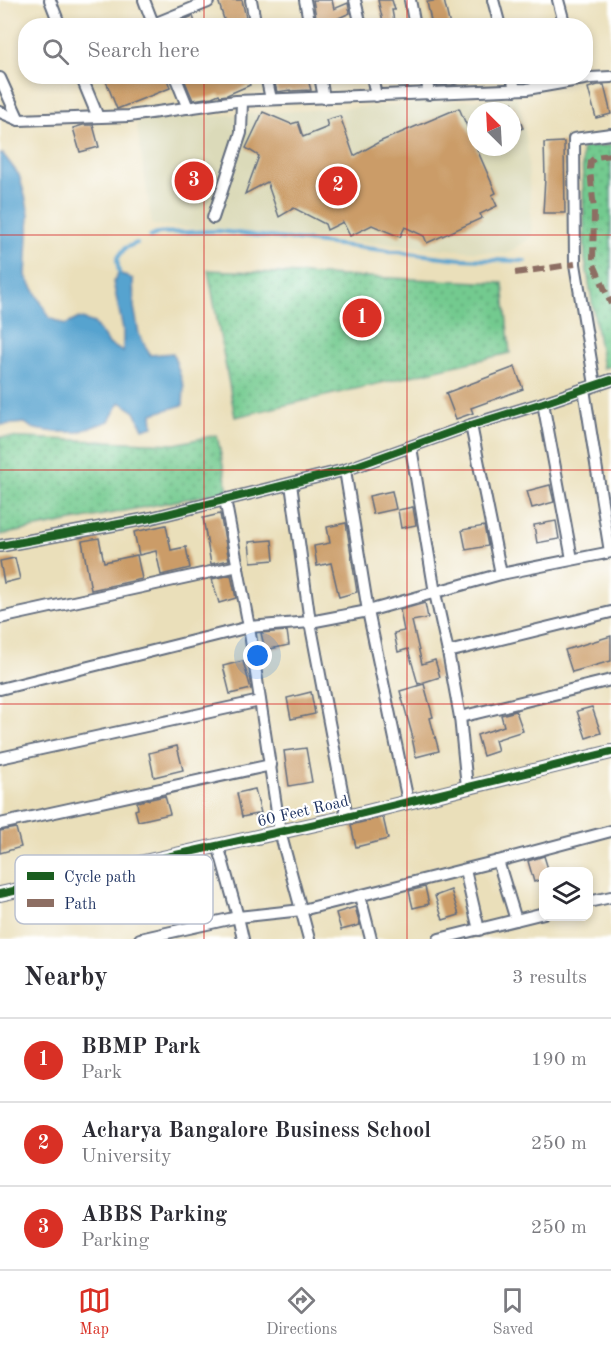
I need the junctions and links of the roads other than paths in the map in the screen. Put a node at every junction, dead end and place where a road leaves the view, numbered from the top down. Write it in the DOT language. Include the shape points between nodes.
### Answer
graph roads {
  1 [pos="50,0"];
  2 [pos="144,0"];
  3 [pos="251,0"];
  4 [pos="305,0"];
  5 [pos="355,0"];
  6 [pos="410,0"];
  7 [pos="494,0"];
  8 [pos="558,0"];
  9 [pos="208,2"];
  10 [pos="57,18"];
  11 [pos="151,18"];
  12 [pos="170,18"];
  13 [pos="254,18"];
  14 [pos="308,18"];
  15 [pos="359,18"];
  16 [pos="413,18"];
  17 [pos="498,18"];
  18 [pos="563,18"];
  19 [pos="611,76"];
  20 [pos="593,77"];
  21 [pos="0,78"];
  22 [pos="84,84"];
  23 [pos="179,84"];
  24 [pos="268,84"];
  25 [pos="321,84"];
  26 [pos="374,84"];
  27 [pos="427,84"];
  28 [pos="514,84"];
  29 [pos="551,84"];
  30 [pos="515,90"];
  31 [pos="429,94"];
  32 [pos="376,96"];
  33 [pos="324,98"];
  34 [pos="271,99"];
  35 [pos="242,100"];
  36 [pos="188,108"];
  37 [pos="0,112"];
  38 [pos="98,117"];
  39 [pos="19,120"];
  40 [pos="611,134"];
  41 [pos="213,218"];
  42 [pos="611,380"];
  43 [pos="595,386"];
  44 [pos="584,389"];
  45 [pos="543,404"];
  46 [pos="471,425"];
  47 [pos="411,447"];
  48 [pos="345,470"];
  49 [pos="291,484"];
  50 [pos="225,499"];
  51 [pos="0,546"];
  52 [pos="611,552"];
  53 [pos="572,559"];
  54 [pos="238,566"];
  55 [pos="501,574"];
  56 [pos="435,593"];
  57 [pos="368,611"];
  58 [pos="611,612"];
  59 [pos="0,618"];
  60 [pos="310,622"];
  61 [pos="249,627"];
  62 [pos="448,652"];
  63 [pos="611,680"];
  64 [pos="0,689"];
  65 [pos="260,701"];
  66 [pos="460,717"];
  67 [pos="611,752"];
  68 [pos="0,758"];
  69 [pos="271,765"];
  70 [pos="467,787"];
  71 [pos="408,801"];
  72 [pos="347,817"];
  73 [pos="0,824"];
  74 [pos="280,831"];
  75 [pos="611,831"];
  76 [pos="218,845"];
  77 [pos="174,855"];
  78 [pos="498,861"];
  79 [pos="465,870"];
  80 [pos="15,891"];
  81 [pos="0,894"];
  82 [pos="360,896"];
  83 [pos="611,897"];
  84 [pos="593,901"];
  85 [pos="302,910"];
  86 [pos="539,915"];
  87 [pos="238,917"];
  88 [pos="516,920"];
  89 [pos="213,923"];
  90 [pos="207,924"];
  91 [pos="479,930"];
  92 [pos="140,939"];
  93 [pos="243,939"];
  94 [pos="309,939"];
  95 [pos="371,939"];
  96 [pos="439,939"];
  1 -- 10 [label="street"];
  2 -- 11 [label="street"];
  3 -- 13 [label="street"];
  4 -- 14 [label="street"];
  5 -- 15 [label="street"];
  6 -- 16 [label="street"];
  7 -- 17 [label="street"];
  8 -- 18 [label="street"];
  9 -- 12 [label="street"];
  19 -- 20 [label="street"];
  21 -- 39 [label="street"];
  22 -- 38 [label="street"];
  23 -- 36 [label="street"];
  24 -- 34 [label="street"];
  25 -- 33 [label="street"];
  26 -- 32 [label="street"];
  27 -- 31 [label="street"];
  28 -- 30 [label="street"];
  29 -- 30 [label="street"];
  30 -- 31 [label="street"];
  31 -- 32 [label="street"];
  32 -- 33 [label="street"];
  33 -- 34 [label="street"];
  34 -- 35 [label="street"];
  35 -- 36 [label="street"];
  35 -- 41 [label="street" via="241,133"];
  36 -- 38 [label="street"];
  37 -- 39 [label="street"];
  38 -- 39 [label="street"];
  40 -- 43 [label="street" via="574,140 575,264"];
  42 -- 43 [label="street"];
  43 -- 44 [label="street"];
  44 -- 45 [label="street"];
  44 -- 52 [label="street"];
  45 -- 46 [label="street"];
  45 -- 53 [label="street"];
  46 -- 47 [label="street"];
  46 -- 55 [label="street"];
  47 -- 48 [label="street"];
  47 -- 56 [label="street"];
  48 -- 49 [label="street"];
  48 -- 57 [label="street"];
  49 -- 50 [label="street"];
  49 -- 60 [label="street"];
  50 -- 51 [label="street" via="151,518"];
  50 -- 54 [label="street"];
  52 -- 53 [label="street"];
  53 -- 55 [label="street"];
  54 -- 59 [label="street"];
  54 -- 61 [label="street"];
  55 -- 56 [label="street"];
  56 -- 57 [label="street"];
  56 -- 62 [label="street"];
  57 -- 60 [label="street"];
  57 -- 71 [label="street"];
  58 -- 62 [label="street"];
  60 -- 61 [label="street"];
  60 -- 72 [label="street"];
  61 -- 64 [label="street"];
  61 -- 65 [label="street"];
  62 -- 66 [label="street"];
  63 -- 66 [label="street"];
  65 -- 68 [label="street"];
  65 -- 69 [label="street"];
  66 -- 70 [label="street"];
  67 -- 70 [label="street, 60 Feet Road"];
  69 -- 73 [label="street"];
  69 -- 74 [label="street"];
  70 -- 71 [label="street, 60 Feet Road"];
  71 -- 72 [label="street, 60 Feet Road"];
  72 -- 74 [label="street, 60 Feet Road"];
  74 -- 76 [label="street, 60 Feet Road"];
  74 -- 85 [label="street"];
  75 -- 78 [label="street"];
  76 -- 77 [label="street, 60 Feet Road"];
  76 -- 87 [label="street"];
  78 -- 79 [label="street"];
  78 -- 88 [label="street"];
  79 -- 82 [label="street"];
  79 -- 91 [label="street"];
  80 -- 81 [label="street, 60 Feet Road"];
  82 -- 85 [label="street"];
  82 -- 95 [label="street"];
  83 -- 84 [label="street"];
  85 -- 87 [label="street"];
  85 -- 94 [label="street"];
  86 -- 88 [label="street"];
  87 -- 89 [label="street"];
  87 -- 93 [label="street"];
  88 -- 91 [label="street"];
  90 -- 92 [label="street"];
  91 -- 96 [label="street"];
}
